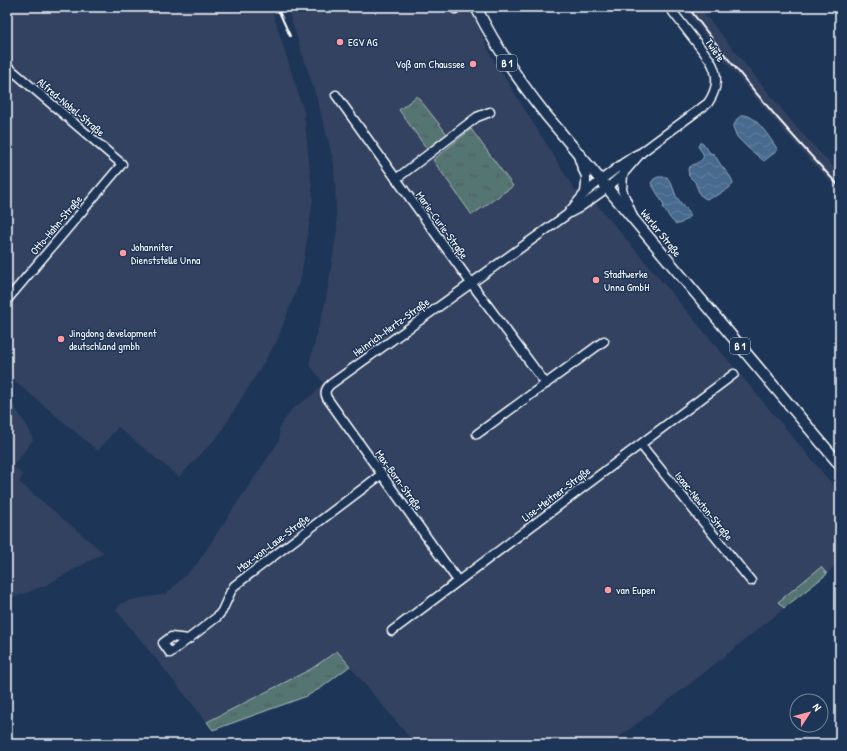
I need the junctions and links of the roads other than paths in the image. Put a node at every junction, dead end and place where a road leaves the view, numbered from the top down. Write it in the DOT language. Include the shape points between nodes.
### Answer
graph roads {
  1 [pos="476,7"];
  2 [pos="669,7"];
  3 [pos="7,66"];
  4 [pos="336,95"];
  5 [pos="490,112"];
  6 [pos="642,152"];
  7 [pos="577,153"];
  8 [pos="122,164"];
  9 [pos="623,174"];
  10 [pos="396,179"];
  11 [pos="604,184"];
  12 [pos="585,193"];
  13 [pos="568,214"];
  14 [pos="634,219"];
  15 [pos="471,283"];
  16 [pos="7,300"];
  17 [pos="604,341"];
  18 [pos="734,374"];
  19 [pos="546,384"];
  20 [pos="326,390"];
  21 [pos="477,434"];
  22 [pos="641,445"];
  23 [pos="840,465"];
  24 [pos="382,474"];
  25 [pos="458,581"];
  26 [pos="751,581"];
  27 [pos="392,631"];
  28 [pos="189,639"];
  1 -- 7 [label="main road, Werler Straße / B 1" via="514,74"];
  2 -- 6 [label="street, Twiete" via="710,60 717,81 708,103"];
  3 -- 8 [label="street, Alfred-Nobel-Straße"];
  4 -- 10 [label="street, Marie-Curie-Straße"];
  5 -- 10 [label="street" via="477,117"];
  6 -- 9 [label="street, Twiete"];
  6 -- 11 [label="street, Twiete" via="630,159"];
  7 -- 11 [label="main road, Werler Straße / B 1"];
  7 -- 12 [label="street" via="586,176"];
  8 -- 16 [label="street, Otto-Hahn-Straße"];
  9 -- 11 [label="street, Twiete"];
  9 -- 14 [label="street" via="622,190"];
  10 -- 15 [label="street, Marie-Curie-Straße"];
  11 -- 12 [label="street, Heinrich-Hertz-Straße"];
  11 -- 13 [label="street, Heinrich-Hertz-Straße" via="579,208"];
  11 -- 14 [label="main road, Werler Straße / B 1"];
  12 -- 13 [label="street, Heinrich-Hertz-Straße"];
  13 -- 15 [label="street, Heinrich-Hertz-Straße"];
  14 -- 23 [label="main road, Werler Straße / B 1"];
  15 -- 19 [label="street"];
  15 -- 20 [label="street, Heinrich-Hertz-Straße" via="330,384"];
  17 -- 19 [label="street"];
  18 -- 22 [label="street, Lise-Meitner-Straße"];
  19 -- 21 [label="street"];
  20 -- 24 [label="street, Max-Born-Straße" via="326,398"];
  22 -- 25 [label="street, Lise-Meitner-Straße"];
  22 -- 26 [label="street, Isaac-Newton-Straße"];
  24 -- 25 [label="street, Max-Born-Straße"];
  24 -- 28 [label="street, Max-von-Laue-Straße" via="234,586 217,617"];
  25 -- 27 [label="street, Lise-Meitner-Straße"];
}
